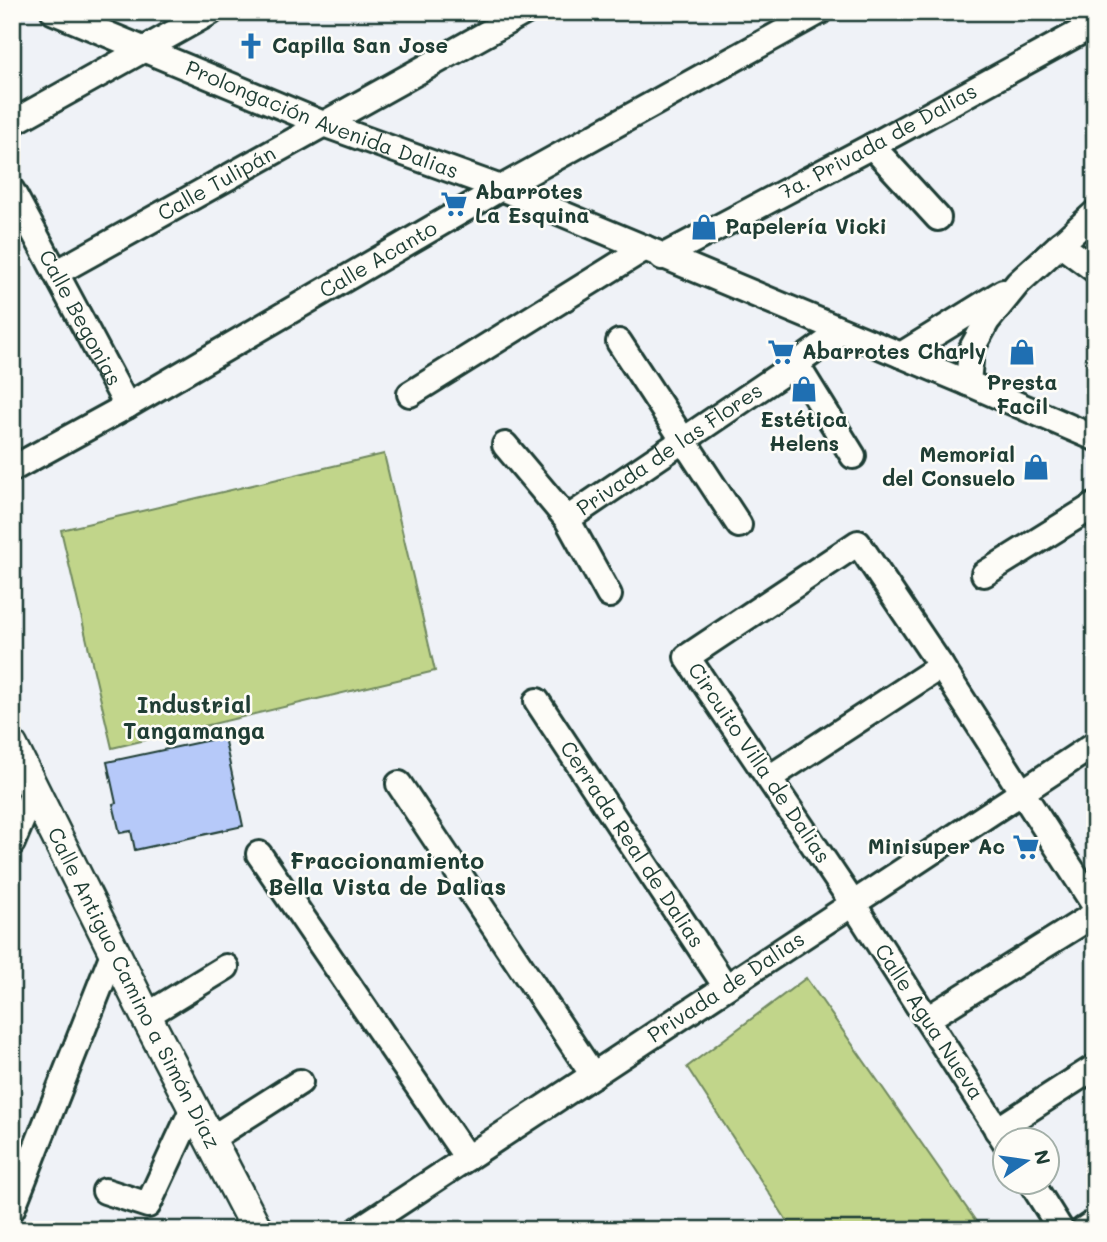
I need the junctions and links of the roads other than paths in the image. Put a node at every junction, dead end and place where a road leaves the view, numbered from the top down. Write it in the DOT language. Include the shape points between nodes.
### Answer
graph roads {
  1 [pos="54,12"];
  2 [pos="211,12"];
  3 [pos="525,12"];
  4 [pos="819,12"];
  5 [pos="1095,24"];
  6 [pos="144,50"];
  7 [pos="12,123"];
  8 [pos="326,125"];
  9 [pos="872,146"];
  10 [pos="501,188"];
  11 [pos="12,191"];
  12 [pos="1095,213"];
  13 [pos="938,218"];
  14 [pos="1060,244"];
  15 [pos="654,253"];
  16 [pos="1095,270"];
  17 [pos="56,273"];
  18 [pos="1018,283"];
  19 [pos="842,331"];
  20 [pos="618,342"];
  21 [pos="901,355"];
  22 [pos="796,365"];
  23 [pos="968,383"];
  24 [pos="410,394"];
  25 [pos="127,406"];
  26 [pos="1095,438"];
  27 [pos="683,440"];
  28 [pos="505,445"];
  29 [pos="853,456"];
  30 [pos="12,469"];
  31 [pos="1095,505"];
  32 [pos="567,519"];
  33 [pos="739,525"];
  34 [pos="984,574"];
  35 [pos="609,595"];
  36 [pos="941,666"];
  37 [pos="537,701"];
  38 [pos="1095,744"];
  39 [pos="12,746"];
  40 [pos="769,778"];
  41 [pos="399,784"];
  42 [pos="34,791"];
  43 [pos="1022,792"];
  44 [pos="12,844"];
  45 [pos="259,854"];
  46 [pos="852,902"];
  47 [pos="1095,906"];
  48 [pos="1095,914"];
  49 [pos="114,951"];
  50 [pos="226,967"];
  51 [pos="726,987"];
  52 [pos="146,1016"];
  53 [pos="927,1019"];
  54 [pos="1095,1067"];
  55 [pos="593,1075"];
  56 [pos="300,1082"];
  57 [pos="193,1108"];
  58 [pos="996,1126"];
  59 [pos="1015,1126"];
  60 [pos="209,1140"];
  61 [pos="467,1158"];
  62 [pos="105,1191"];
  63 [pos="1040,1196"];
  64 [pos="12,1209"];
  65 [pos="1095,1222"];
  66 [pos="257,1230"];
  67 [pos="358,1230"];
  68 [pos="1061,1230"];
  69 [pos="1083,1230"];
  1 -- 6 [label="street, Prolongación Avenida Dalias"];
  2 -- 6 [label="street"];
  3 -- 8 [label="street, Calle Tulipán"];
  4 -- 10 [label="street, Calle Acanto"];
  5 -- 9 [label="street, 7a. Privada de Dalias"];
  6 -- 7 [label="street"];
  6 -- 8 [label="street, Prolongación Avenida Dalias"];
  8 -- 10 [label="street, Prolongación Avenida Dalias"];
  8 -- 17 [label="street, Calle Tulipán"];
  9 -- 13 [label="street"];
  9 -- 15 [label="street, 7a. Privada de Dalias"];
  10 -- 15 [label="street, Prolongación Avenida Dalias"];
  10 -- 25 [label="street, Calle Acanto"];
  11 -- 17 [label="street, Calle Begonias"];
  12 -- 14 [label="street"];
  14 -- 16 [label="street"];
  14 -- 18 [label="street"];
  15 -- 19 [label="street, Prolongación Avenida Dalias"];
  15 -- 24 [label="street, 7a. Privada de Dalias"];
  17 -- 25 [label="street, Calle Begonias"];
  18 -- 21 [label="street"];
  18 -- 23 [label="street" via="978,334 971,349"];
  19 -- 21 [label="street, Prolongación Avenida Dalias"];
  19 -- 22 [label="street, Privada de las Flores"];
  20 -- 27 [label="street"];
  21 -- 23 [label="street, Prolongación Avenida Dalias"];
  22 -- 27 [label="street, Privada de las Flores"];
  22 -- 29 [label="street"];
  23 -- 26 [label="street, Prolongación Avenida Dalias"];
  25 -- 30 [label="street, Calle Acanto"];
  27 -- 32 [label="street, Privada de las Flores"];
  27 -- 33 [label="street"];
  28 -- 32 [label="street, Privada de las Flores"];
  31 -- 34 [label="street"];
  32 -- 35 [label="street, Privada de las Flores"];
  36 -- 40 [label="street"];
  36 -- 40 [label="street, Circuito Villa de Dalias" via="858,543 687,657"];
  36 -- 43 [label="street, Circuito Villa de Dalias"];
  37 -- 51 [label="street, Cerrada Real de Dalias"];
  38 -- 43 [label="street, Privada de Dalias"];
  39 -- 42 [label="main road, Calle Antiguo Camino a Simón Díaz"];
  40 -- 46 [label="street, Circuito Villa de Dalias"];
  41 -- 55 [label="street"];
  42 -- 44 [label="street"];
  42 -- 49 [label="main road, Calle Antiguo Camino a Simón Díaz"];
  43 -- 46 [label="street, Privada de Dalias"];
  43 -- 47 [label="street, Circuito Villa de Dalias"];
  45 -- 61 [label="street"];
  46 -- 51 [label="street, Privada de Dalias"];
  46 -- 53 [label="street, Calle Agua Nueva"];
  48 -- 53 [label="street"];
  49 -- 52 [label="main road, Calle Antiguo Camino a Simón Díaz"];
  49 -- 64 [label="street"];
  50 -- 52 [label="street"];
  51 -- 55 [label="street, Privada de Dalias"];
  52 -- 57 [label="main road, Calle Antiguo Camino a Simón Díaz"];
  53 -- 58 [label="street, Calle Agua Nueva"];
  54 -- 59 [label="street"];
  55 -- 61 [label="street, Privada de Dalias"];
  56 -- 60 [label="street"];
  57 -- 60 [label="main road, Calle Antiguo Camino a Simón Díaz"];
  57 -- 62 [label="street" via="148,1205"];
  60 -- 66 [label="main road, Calle Antiguo Camino a Simón Díaz"];
  61 -- 67 [label="street, Privada de Dalias"];
  63 -- 68 [label="street"];
  65 -- 69 [label="street"];
}
